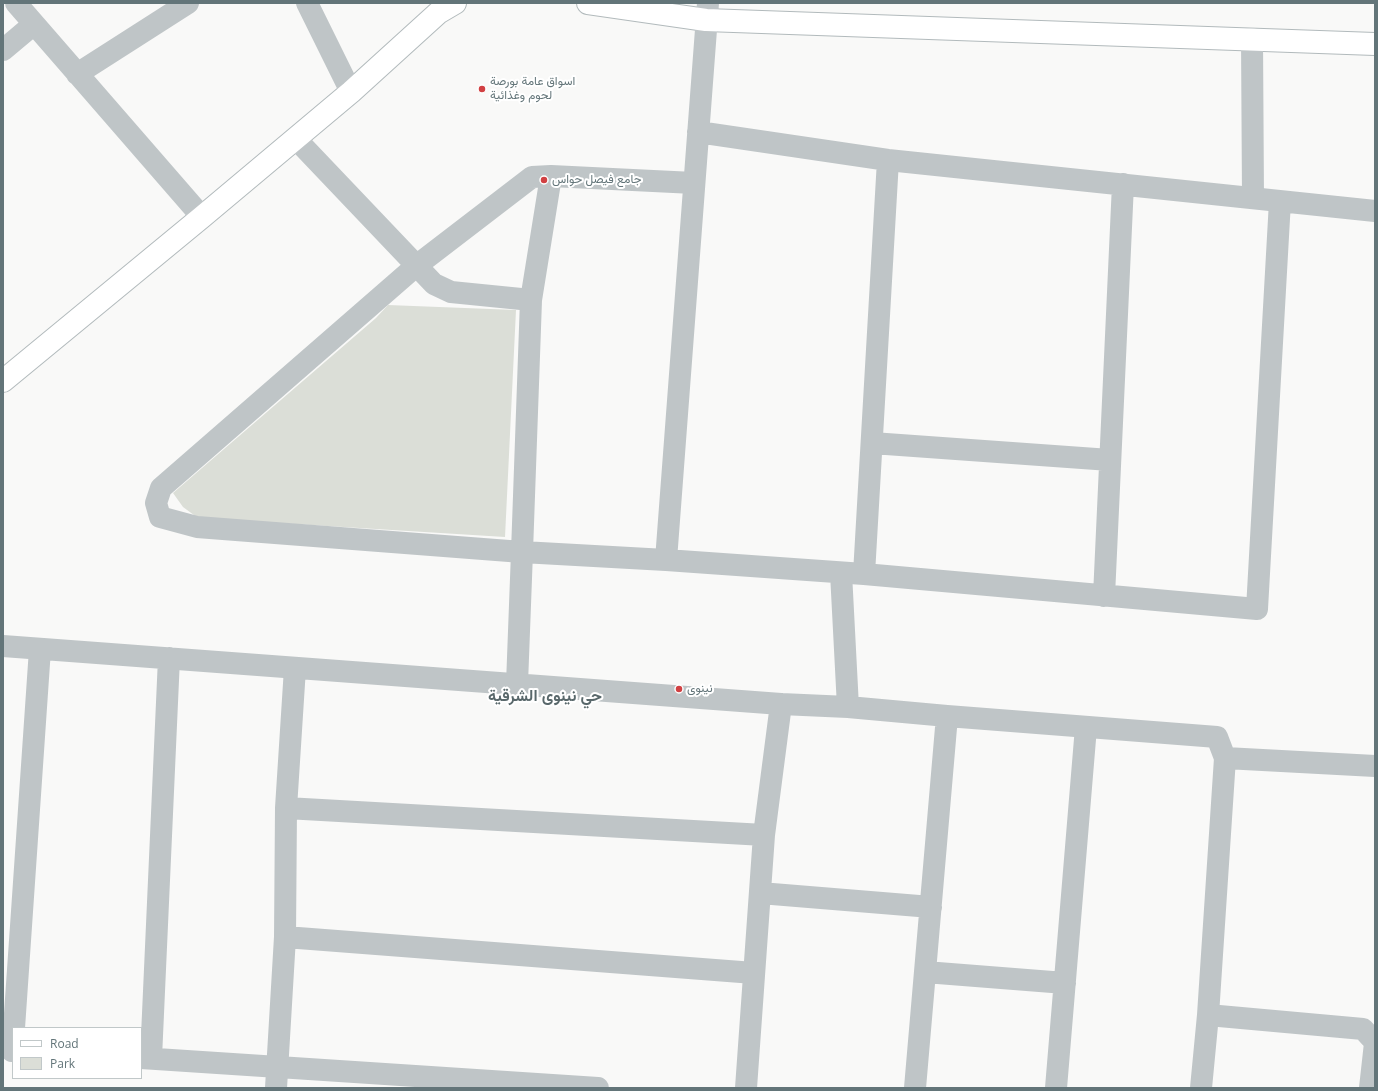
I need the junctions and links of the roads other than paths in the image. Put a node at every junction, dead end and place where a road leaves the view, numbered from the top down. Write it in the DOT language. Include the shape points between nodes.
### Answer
graph roads {
  1 [pos="16,3"];
  2 [pos="188,3"];
  3 [pos="307,3"];
  4 [pos="455,3"];
  5 [pos="588,3"];
  6 [pos="707,12"];
  7 [pos="34,24"];
  8 [pos="1252,39"];
  9 [pos="1375,44"];
  10 [pos="3,50"];
  11 [pos="77,74"];
  12 [pos="351,92"];
  13 [pos="698,132"];
  14 [pos="296,139"];
  15 [pos="888,160"];
  16 [pos="551,176"];
  17 [pos="694,183"];
  18 [pos="1123,184"];
  19 [pos="1253,198"];
  20 [pos="1280,201"];
  21 [pos="1375,211"];
  22 [pos="202,217"];
  23 [pos="416,266"];
  24 [pos="531,300"];
  25 [pos="3,381"];
  26 [pos="872,443"];
  27 [pos="1110,460"];
  28 [pos="522,552"];
  29 [pos="666,560"];
  30 [pos="841,573"];
  31 [pos="864,574"];
  32 [pos="1104,596"];
  33 [pos="3,646"];
  34 [pos="40,649"];
  35 [pos="169,658"];
  36 [pos="295,668"];
  37 [pos="517,684"];
  38 [pos="780,704"];
  39 [pos="848,707"];
  40 [pos="947,716"];
  41 [pos="1086,727"];
  42 [pos="1225,758"];
  43 [pos="1375,766"];
  44 [pos="286,808"];
  45 [pos="764,835"];
  46 [pos="760,893"];
  47 [pos="931,907"];
  48 [pos="285,936"];
  49 [pos="925,972"];
  50 [pos="754,973"];
  51 [pos="1065,983"];
  52 [pos="1208,1015"];
  53 [pos="14,1027"];
  54 [pos="1375,1042"];
  55 [pos="146,1058"];
  56 [pos="278,1067"];
  57 [pos="276,1088"];
  58 [pos="598,1088"];
  59 [pos="746,1088"];
  60 [pos="915,1088"];
  61 [pos="1056,1088"];
  62 [pos="1201,1088"];
  63 [pos="1370,1088"];
  1 -- 7 [label="street"];
  2 -- 11 [label="street"];
  3 -- 12 [label="street"];
  4 -- 12 [label="main road" via="438,13"];
  5 -- 6 [label="main road"];
  6 -- 8 [label="main road"];
  6 -- 13 [label="street"];
  7 -- 10 [label="street"];
  7 -- 11 [label="street"];
  8 -- 9 [label="main road"];
  8 -- 19 [label="street"];
  11 -- 22 [label="street"];
  12 -- 14 [label="main road"];
  13 -- 15 [label="street"];
  13 -- 17 [label="street"];
  14 -- 22 [label="main road"];
  14 -- 23 [label="street"];
  15 -- 18 [label="street"];
  15 -- 26 [label="street"];
  16 -- 17 [label="street"];
  16 -- 23 [label="street" via="532,177"];
  16 -- 24 [label="street"];
  17 -- 29 [label="street"];
  18 -- 19 [label="street"];
  18 -- 27 [label="street"];
  19 -- 20 [label="street"];
  20 -- 21 [label="street"];
  20 -- 32 [label="street" via="1257,609"];
  22 -- 25 [label="main road"];
  23 -- 24 [label="street" via="434,284 451,292"];
  23 -- 28 [label="street" via="161,488 156,503 160,517 197,527"];
  24 -- 28 [label="street"];
  26 -- 27 [label="street"];
  26 -- 31 [label="street"];
  27 -- 32 [label="street"];
  28 -- 29 [label="street"];
  28 -- 37 [label="street"];
  29 -- 30 [label="street"];
  30 -- 31 [label="street"];
  30 -- 39 [label="street"];
  31 -- 32 [label="street"];
  33 -- 34 [label="street"];
  34 -- 35 [label="street"];
  34 -- 53 [label="street"];
  35 -- 36 [label="street"];
  35 -- 55 [label="street"];
  36 -- 37 [label="street"];
  36 -- 44 [label="street"];
  37 -- 38 [label="street"];
  38 -- 39 [label="street"];
  38 -- 45 [label="street"];
  39 -- 40 [label="street"];
  40 -- 41 [label="street"];
  40 -- 47 [label="street"];
  41 -- 42 [label="street" via="1217,737"];
  41 -- 51 [label="street"];
  42 -- 43 [label="street"];
  42 -- 52 [label="street"];
  44 -- 45 [label="street"];
  44 -- 48 [label="street"];
  45 -- 46 [label="street"];
  46 -- 47 [label="street"];
  46 -- 50 [label="street"];
  47 -- 49 [label="street"];
  48 -- 50 [label="street"];
  48 -- 56 [label="street"];
  49 -- 51 [label="street"];
  49 -- 60 [label="street"];
  50 -- 59 [label="street"];
  51 -- 61 [label="street"];
  52 -- 54 [label="street" via="1363,1029"];
  52 -- 62 [label="street"];
  54 -- 63 [label="street"];
  55 -- 56 [label="street"];
  56 -- 57 [label="street"];
  56 -- 58 [label="street"];
}
